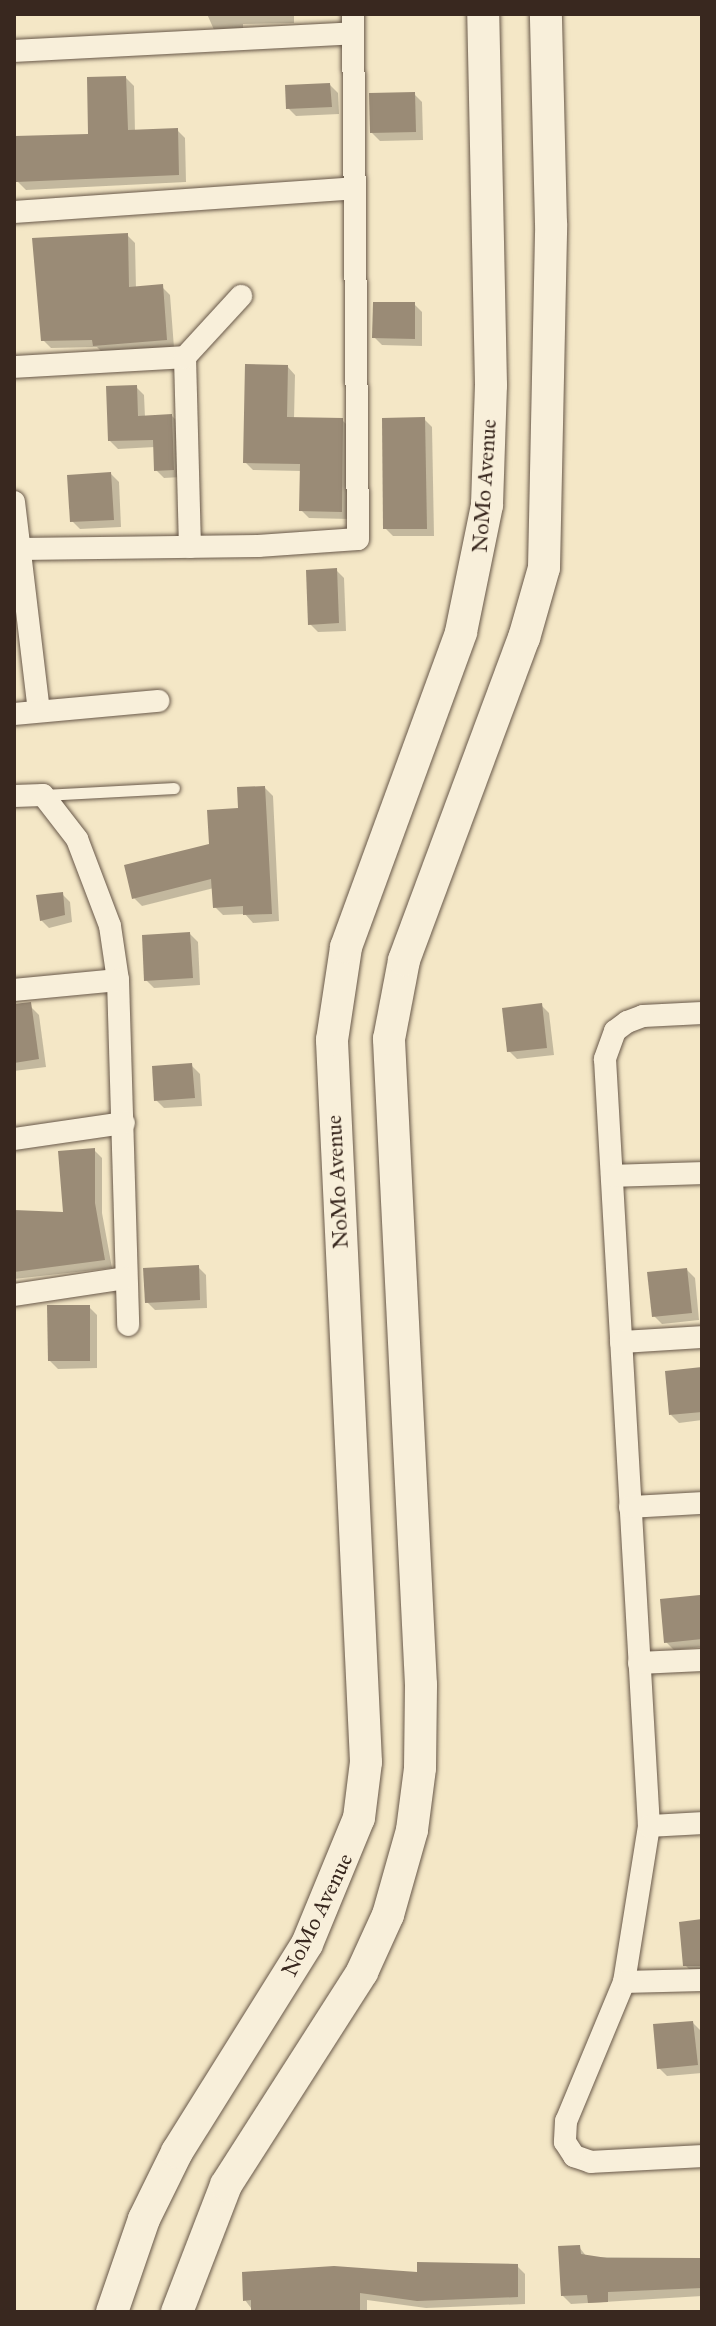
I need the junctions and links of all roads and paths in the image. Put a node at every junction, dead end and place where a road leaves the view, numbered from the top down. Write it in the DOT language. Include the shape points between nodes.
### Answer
graph roads {
  1 [pos="483,14"];
  2 [pos="546,14"];
  3 [pos="353,24"];
  4 [pos="14,51"];
  5 [pos="354,188"];
  6 [pos="14,212"];
  7 [pos="241,296"];
  8 [pos="185,357"];
  9 [pos="14,367"];
  10 [pos="14,502"];
  11 [pos="190,547"];
  12 [pos="20,549"];
  13 [pos="158,701"];
  14 [pos="39,711"];
  15 [pos="14,714"];
  16 [pos="174,788"];
  17 [pos="43,795"];
  18 [pos="14,796"];
  19 [pos="118,980"];
  20 [pos="14,990"];
  21 [pos="702,1013"];
  22 [pos="124,1123"];
  23 [pos="14,1139"];
  24 [pos="702,1173"];
  25 [pos="612,1176"];
  26 [pos="126,1278"];
  27 [pos="14,1295"];
  28 [pos="128,1325"];
  29 [pos="702,1337"];
  30 [pos="621,1342"];
  31 [pos="702,1503"];
  32 [pos="630,1507"];
  33 [pos="702,1660"];
  34 [pos="639,1663"];
  35 [pos="702,1823"];
  36 [pos="649,1826"];
  37 [pos="702,1980"];
  38 [pos="624,1982"];
  39 [pos="702,2156"];
  40 [pos="112,2312"];
  41 [pos="177,2312"];
  1 -- 40 [label="main road, NoMo Avenue" via="491,385 485,519 461,632 346,947 332,1040 366,1762 359,1818 307,1944 177,2152 144,2219"];
  2 -- 41 [label="main road" via="551,224 544,568 524,638 404,960 389,1039 421,1685 420,1768 412,1830 388,1915 362,1972 232,2174"];
  3 -- 4 [label="street"];
  3 -- 5 [label="street"];
  5 -- 6 [label="street"];
  5 -- 11 [label="street" via="358,539"];
  7 -- 8 [label="street"];
  8 -- 9 [label="street"];
  8 -- 11 [label="street"];
  10 -- 12 [label="street"];
  11 -- 12 [label="street"];
  12 -- 14 [label="street"];
  13 -- 14 [label="street"];
  14 -- 15 [label="street"];
  16 -- 17 [label="lane"];
  17 -- 18 [label="street"];
  17 -- 19 [label="street" via="77,839 94,878 110,926"];
  19 -- 20 [label="street"];
  19 -- 22 [label="street"];
  21 -- 25 [label="street" via="643,1016 615,1031 608,1044"];
  22 -- 23 [label="street"];
  22 -- 26 [label="street"];
  24 -- 25 [label="street"];
  25 -- 30 [label="street"];
  26 -- 27 [label="street"];
  26 -- 28 [label="street"];
  29 -- 30 [label="street"];
  30 -- 32 [label="street"];
  31 -- 32 [label="street"];
  32 -- 34 [label="street"];
  33 -- 34 [label="street"];
  34 -- 36 [label="street"];
  35 -- 36 [label="street"];
  36 -- 38 [label="street"];
  37 -- 38 [label="street"];
  38 -- 39 [label="street" via="566,2121 565,2142 574,2156 591,2162"];
}
